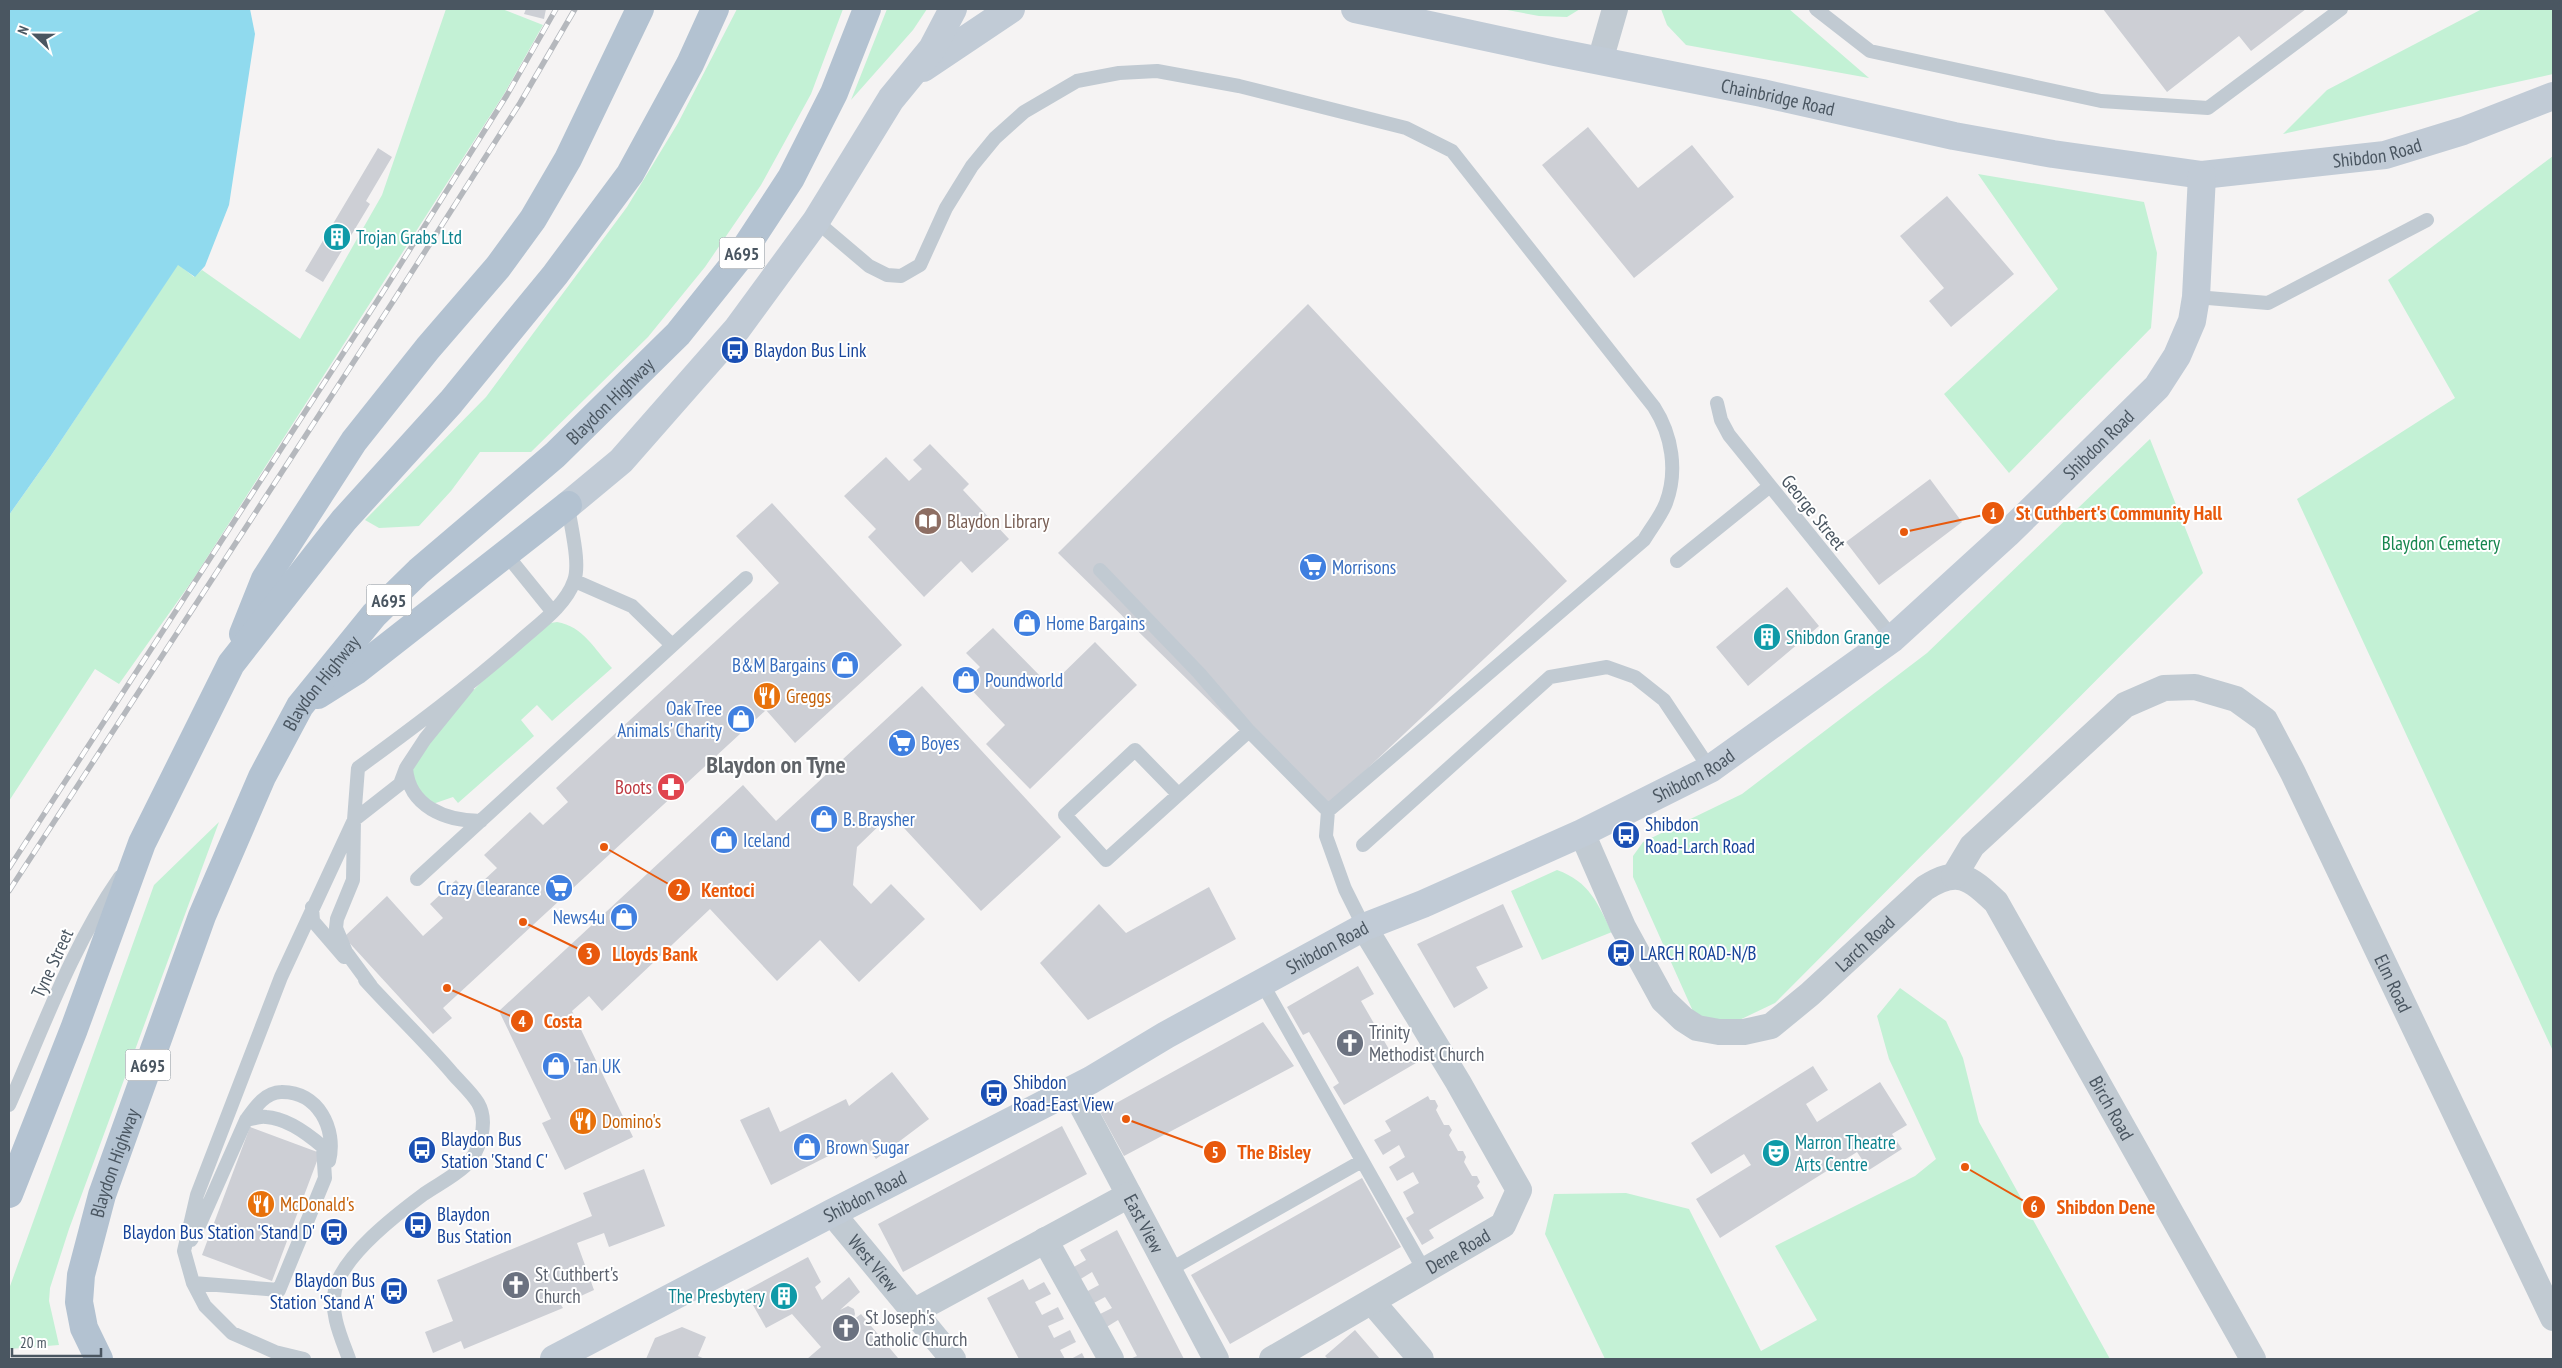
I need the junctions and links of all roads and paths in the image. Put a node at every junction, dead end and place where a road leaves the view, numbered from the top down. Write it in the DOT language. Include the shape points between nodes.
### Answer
graph roads {
  1 [pos="640,9"];
  2 [pos="715,9"];
  3 [pos="867,9"];
  4 [pos="954,9"];
  5 [pos="1011,9"];
  6 [pos="1355,9"];
  7 [pos="1615,9"];
  8 [pos="1816,9"];
  9 [pos="2341,9"];
  10 [pos="1600,61"];
  11 [pos="915,72"];
  12 [pos="2553,96"];
  13 [pos="2202,176"];
  14 [pos="2427,220"];
  15 [pos="816,221"];
  16 [pos="2196,297"];
  17 [pos="1718,403"];
  18 [pos="1770,486"];
  19 [pos="568,505"];
  20 [pos="505,553"];
  21 [pos="1676,561"];
  22 [pos="1100,570"];
  23 [pos="746,578"];
  24 [pos="575,581"];
  25 [pos="552,611"];
  26 [pos="1893,638"];
  27 [pos="672,645"];
  28 [pos="231,664"];
  29 [pos="468,686"];
  30 [pos="300,706"];
  31 [pos="1249,730"];
  32 [pos="406,768"];
  33 [pos="1710,769"];
  34 [pos="1178,794"];
  35 [pos="1328,811"];
  36 [pos="354,820"];
  37 [pos="481,821"];
  38 [pos="1582,833"];
  39 [pos="142,844"];
  40 [pos="1363,845"];
  41 [pos="1954,876"];
  42 [pos="417,879"];
  43 [pos="312,907"];
  44 [pos="1364,927"];
  45 [pos="1262,983"];
  46 [pos="371,986"];
  47 [pos="1072,1089"];
  48 [pos="9,1105"];
  49 [pos="246,1120"];
  50 [pos="1362,1161"];
  51 [pos="325,1178"];
  52 [pos="9,1194"];
  53 [pos="1129,1195"];
  54 [pos="832,1212"];
  55 [pos="1045,1240"];
  56 [pos="184,1251"];
  57 [pos="1169,1270"];
  58 [pos="1425,1272"];
  59 [pos="193,1283"];
  60 [pos="1373,1302"];
  61 [pos="913,1312"];
  62 [pos="2553,1318"];
  63 [pos="946,1356"];
  64 [pos="1288,1356"];
  65 [pos="99,1359"];
  66 [pos="304,1359"];
  67 [pos="349,1359"];
  68 [pos="554,1359"];
  69 [pos="1111,1359"];
  70 [pos="1216,1359"];
  71 [pos="1421,1359"];
  72 [pos="2252,1359"];
  1 -- 28 [label="main road" via="568,159 533,219 498,267 354,441 265,579"];
  2 -- 28 [label="main road" via="690,64 630,174 555,275 451,402 344,520"];
  3 -- 30 [label="main road, Blaydon Highway / A695" via="834,93 791,178 738,259 678,334 555,455 420,571 374,615"];
  4 -- 11 [label="street"];
  5 -- 11 [label="street"];
  6 -- 10 [label="street, Chainbridge Road"];
  7 -- 10 [label="street"];
  8 -- 9 [label="lane" via="1870,51 2101,101 2208,108"];
  10 -- 13 [label="street, Chainbridge Road" via="1954,136"];
  11 -- 15 [label="street" via="891,99"];
  12 -- 13 [label="street, Shibdon Road" via="2385,155"];
  13 -- 16 [label="street, Shibdon Road"];
  14 -- 16 [label="lane" via="2268,303"];
  15 -- 19 [label="street" via="737,328 693,381 621,461"];
  15 -- 35 [label="lane" via="869,266 887,275 901,276 920,264 946,208 972,166 995,138 1024,112 1076,81 1119,73 1157,71 1239,86 1406,128 1452,151 1654,407 1670,440 1671,483 1666,504 1644,540"];
  16 -- 26 [label="street, Shibdon Road" via="2192,321 2178,356 2157,387 2007,534"];
  17 -- 18 [label="lane, George Street" via="1728,435"];
  18 -- 21 [label="lane"];
  18 -- 26 [label="lane, George Street"];
  19 -- 20 [label="main road"];
  19 -- 24 [label="lane"];
  20 -- 25 [label="lane"];
  20 -- 30 [label="main road" via="356,671"];
  22 -- 31 [label="lane"];
  23 -- 27 [label="lane"];
  24 -- 25 [label="lane"];
  24 -- 27 [label="lane" via="632,606"];
  25 -- 29 [label="lane"];
  26 -- 33 [label="street, Shibdon Road"];
  27 -- 37 [label="lane"];
  28 -- 39 [label="main road"];
  29 -- 32 [label="lane"];
  29 -- 36 [label="lane" via="358,768"];
  30 -- 65 [label="main road, Blaydon Highway / A695" via="262,777 202,916 102,1195 81,1275 79,1302 84,1328"];
  31 -- 34 [label="lane"];
  31 -- 35 [label="lane"];
  32 -- 36 [label="lane" via="400,784"];
  32 -- 37 [label="lane" via="416,794 431,810 459,821"];
  33 -- 38 [label="street, Shibdon Road"];
  33 -- 40 [label="lane" via="1664,700 1635,676 1607,667 1550,677"];
  34 -- 34 [label="lane" via="1135,750 1065,815 1106,860"];
  35 -- 44 [label="lane" via="1326,836 1345,888"];
  36 -- 43 [label="lane"];
  36 -- 46 [label="lane" via="352,880 336,928 346,952"];
  37 -- 42 [label="lane"];
  38 -- 41 [label="street, Larch Road" via="1623,927 1663,1000 1682,1019 1698,1028 1719,1032 1744,1032 1771,1026 1925,888 1941,878"];
  38 -- 44 [label="street, Shibdon Road"];
  39 -- 48 [label="lane, Tyne Street" via="98,908"];
  39 -- 52 [label="main road"];
  41 -- 62 [label="street, Elm Road" via="1972,846 2125,705 2164,688 2195,687 2236,699 2265,720"];
  41 -- 72 [label="street, Birch Road" via="1965,877 1996,902"];
  43 -- 46 [label="lane" via="313,921 321,932"];
  43 -- 56 [label="lane" via="264,1018 197,1195"];
  44 -- 45 [label="street, Shibdon Road"];
  44 -- 58 [label="street, Dene Road" via="1519,1190 1503,1225"];
  45 -- 47 [label="street, Shibdon Road"];
  45 -- 50 [label="lane"];
  46 -- 67 [label="lane" via="473,1097 483,1120 478,1145 465,1166 422,1196 367,1242 341,1273 333,1307"];
  47 -- 53 [label="street, East View"];
  47 -- 54 [label="street, Shibdon Road"];
  49 -- 51 [label="lane" via="265,1116 299,1129 312,1138 323,1147"];
  49 -- 51 [label="lane" via="261,1100 280,1092 300,1096 313,1104 325,1117 332,1132"];
  49 -- 56 [label="lane" via="199,1226"];
  50 -- 57 [label="lane"];
  50 -- 58 [label="lane"];
  51 -- 59 [label="lane" via="279,1290"];
  53 -- 55 [label="street"];
  53 -- 57 [label="street, East View"];
  54 -- 61 [label="street, West View"];
  54 -- 68 [label="street, Shibdon Road"];
  55 -- 61 [label="street"];
  55 -- 69 [label="street"];
  56 -- 59 [label="lane"];
  57 -- 70 [label="street, East View"];
  58 -- 60 [label="street, Dene Road"];
  59 -- 66 [label="lane" via="205,1306 232,1333 275,1352"];
  60 -- 64 [label="street, Dene Road"];
  60 -- 71 [label="street"];
  61 -- 63 [label="street, West View"];
}
